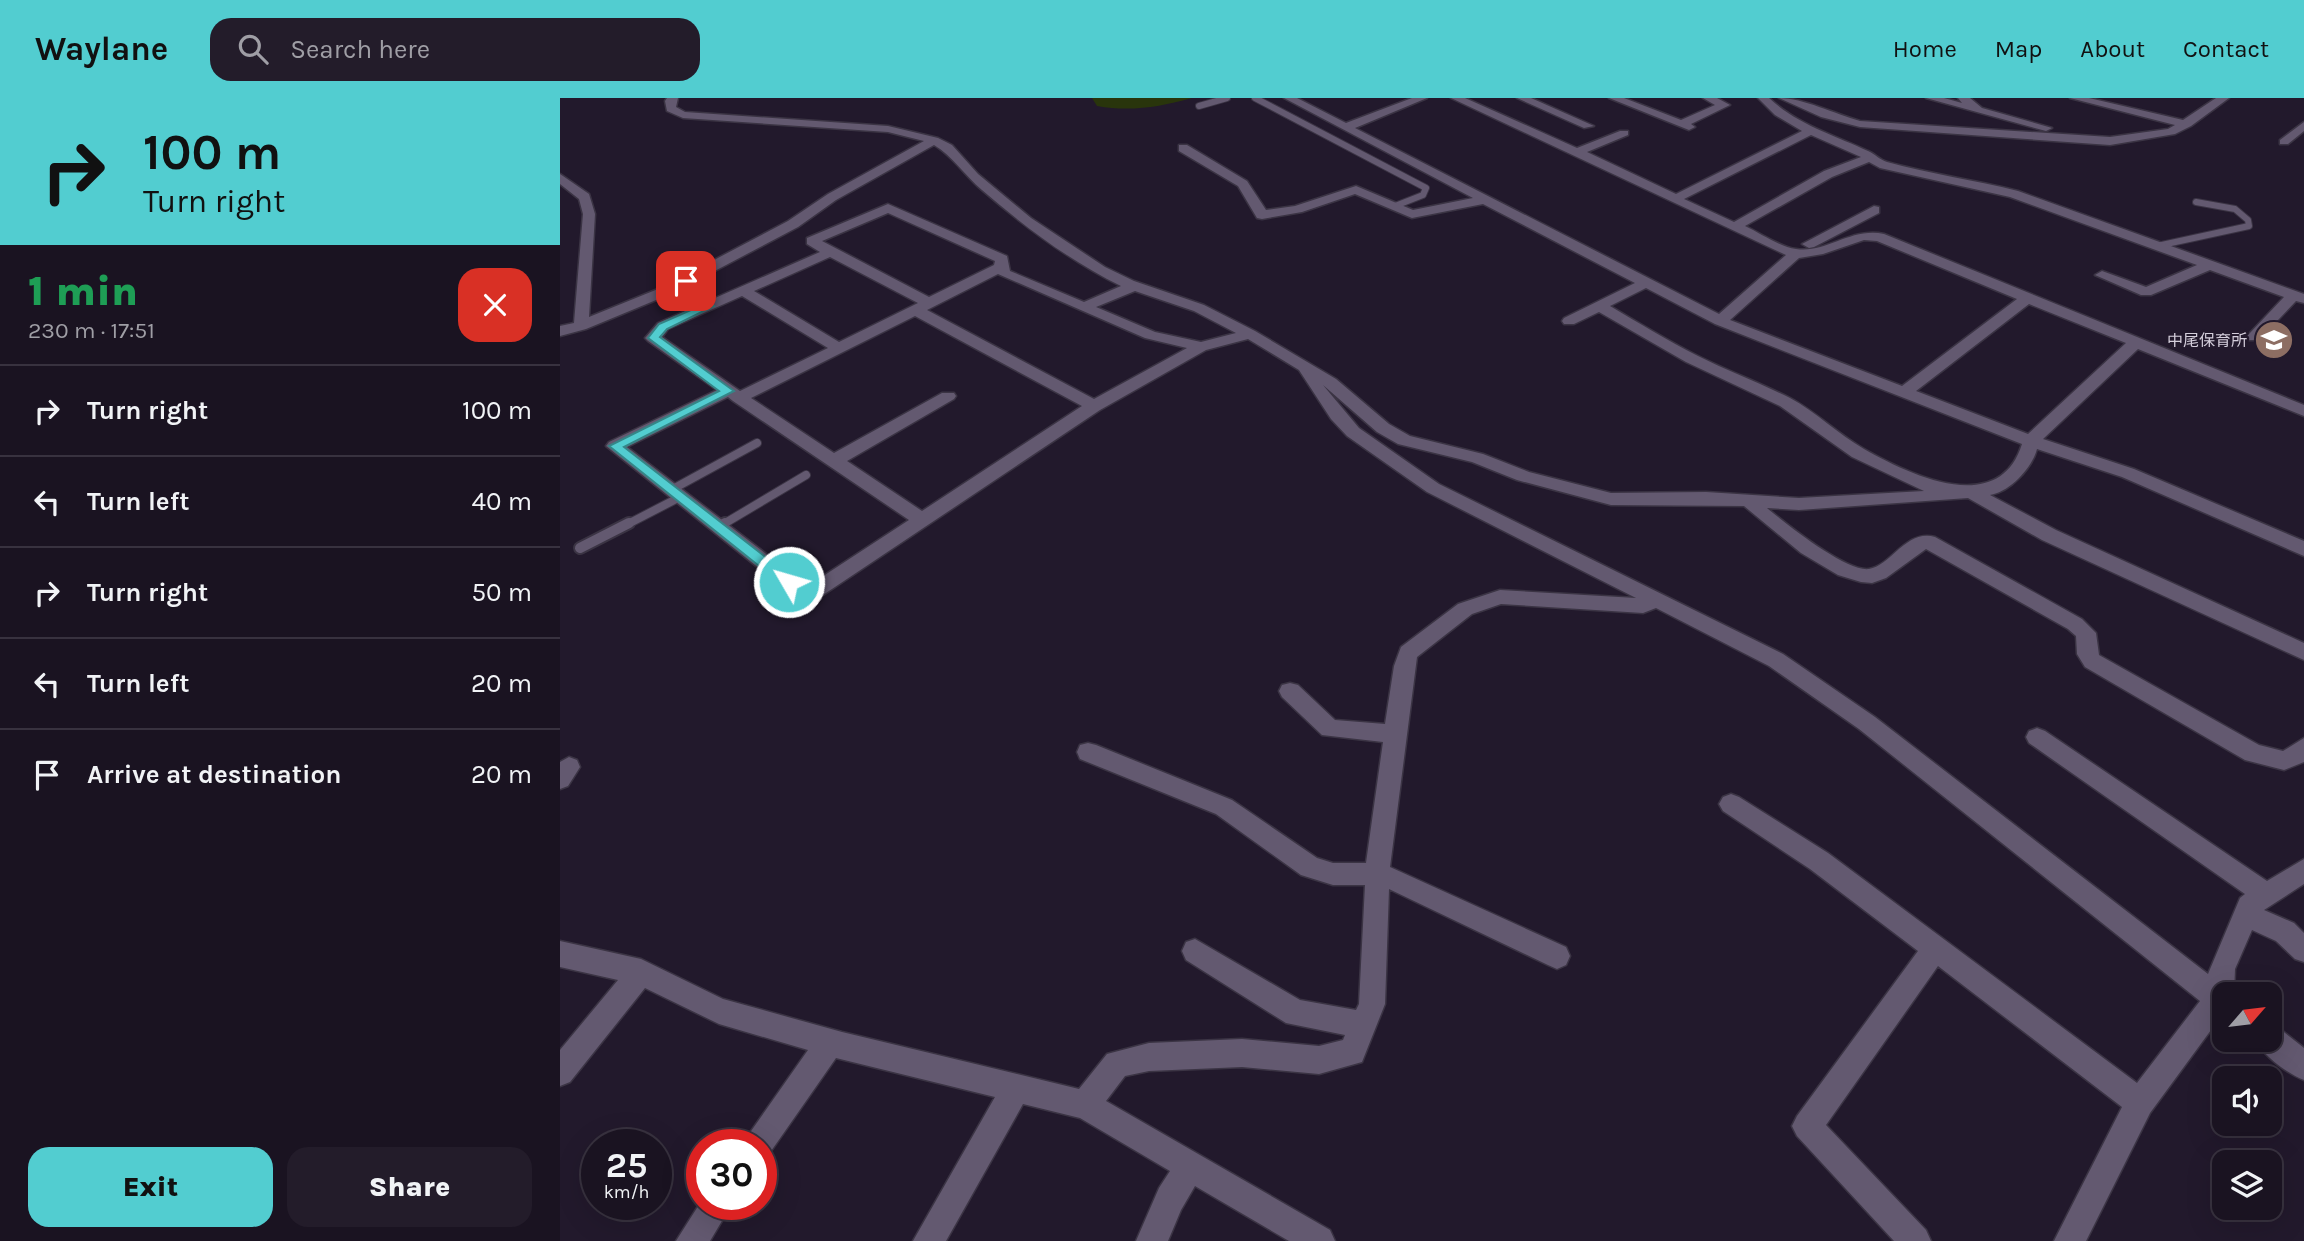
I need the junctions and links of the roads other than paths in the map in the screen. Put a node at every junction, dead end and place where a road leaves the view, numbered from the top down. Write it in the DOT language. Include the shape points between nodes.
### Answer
graph roads {
  1 [pos="673,98"];
  2 [pos="1227,98"];
  3 [pos="1255,98"];
  4 [pos="1289,98"];
  5 [pos="1420,98"];
  6 [pos="1456,98"];
  7 [pos="1614,98"];
  8 [pos="1708,98"];
  9 [pos="1763,98"];
  10 [pos="1784,98"];
  11 [pos="1931,98"];
  12 [pos="1963,98"];
  13 [pos="2076,98"];
  14 [pos="2223,98"];
  15 [pos="1527,101"];
  16 [pos="1199,106"];
  17 [pos="1978,110"];
  18 [pos="2187,124"];
  19 [pos="2304,125"];
  20 [pos="1588,126"];
  21 [pos="1346,127"];
  22 [pos="1811,131"];
  23 [pos="1624,133"];
  24 [pos="1325,135"];
  25 [pos="2082,139"];
  26 [pos="934,140"];
  27 [pos="2284,142"];
  28 [pos="1182,148"];
  29 [pos="1577,152"];
  30 [pos="1870,158"];
  31 [pos="560,178"];
  32 [pos="1487,199"];
  33 [pos="1675,199"];
  34 [pos="2196,202"];
  35 [pos="1395,206"];
  36 [pos="1874,210"];
  37 [pos="1734,227"];
  38 [pos="2157,246"];
  39 [pos="830,252"];
  40 [pos="1798,254"];
  41 [pos="2209,265"];
  42 [pos="1001,267"];
  43 [pos="2102,275"];
  44 [pos="686,281"];
  45 [pos="1646,283"];
  46 [pos="1135,286"];
  47 [pos="743,291"];
  48 [pos="2299,297"];
  49 [pos="2027,298"];
  50 [pos="708,306"];
  51 [pos="922,306"];
  52 [pos="1599,306"];
  53 [pos="1083,308"];
  54 [pos="1569,321"];
  55 [pos="1720,321"];
  56 [pos="581,326"];
  57 [pos="560,331"];
  58 [pos="1250,334"];
  59 [pos="2254,337"];
  60 [pos="2135,343"];
  61 [pos="1201,347"];
  62 [pos="839,348"];
  63 [pos="1300,365"];
  64 [pos="1903,392"];
  65 [pos="733,395"];
  66 [pos="948,396"];
  67 [pos="1094,406"];
  68 [pos="2304,411"];
  69 [pos="2031,441"];
  70 [pos="757,443"];
  71 [pos="834,461"];
  72 [pos="806,475"];
  73 [pos="1971,492"];
  74 [pos="675,493"];
  75 [pos="1749,500"];
  76 [pos="923,520"];
  77 [pos="718,527"];
  78 [pos="580,548"];
  79 [pos="2304,549"];
  80 [pos="1656,600"];
  81 [pos="2304,652"];
  82 [pos="1290,691"];
  83 [pos="1395,734"];
  84 [pos="2037,737"];
  85 [pos="2304,747"];
  86 [pos="1088,752"];
  87 [pos="1731,804"];
  88 [pos="2304,870"];
  89 [pos="1378,874"];
  90 [pos="2267,895"];
  91 [pos="2246,915"];
  92 [pos="1935,949"];
  93 [pos="2304,950"];
  94 [pos="1195,951"];
  95 [pos="560,954"];
  96 [pos="1557,956"];
  97 [pos="641,972"];
  98 [pos="2222,982"];
  99 [pos="2212,994"];
  100 [pos="2212,1012"];
  101 [pos="1363,1025"];
  102 [pos="830,1043"];
  103 [pos="2282,1049"];
  104 [pos="2304,1066"];
  105 [pos="560,1072"];
  106 [pos="1016,1088"];
  107 [pos="2140,1103"];
  108 [pos="1085,1105"];
  109 [pos="770,1129"];
  110 [pos="1190,1166"];
  111 [pos="707,1220"];
  112 [pos="692,1241"];
  113 [pos="929,1241"];
  114 [pos="1152,1241"];
  115 [pos="1319,1241"];
  116 [pos="1915,1241"];
  117 [pos="2070,1241"];
  1 -- 26 [label="street" via="671,109 684,115 888,129"];
  2 -- 16 [label="lane"];
  3 -- 24 [label="lane"];
  4 -- 21 [label="street"];
  5 -- 21 [label="street"];
  6 -- 29 [label="street" via="1500,113"];
  7 -- 8 [label="street" via="1686,126 1724,105"];
  9 -- 22 [label="street"];
  10 -- 25 [label="street" via="1860,124"];
  11 -- 17 [label="street"];
  12 -- 17 [label="street"];
  13 -- 18 [label="street"];
  14 -- 18 [label="street"];
  15 -- 20 [label="street"];
  17 -- 25 [label="street"];
  18 -- 25 [label="street" via="2134,139"];
  19 -- 27 [label="street"];
  21 -- 24 [label="lane"];
  21 -- 32 [label="street"];
  22 -- 30 [label="street"];
  22 -- 33 [label="street"];
  23 -- 29 [label="street"];
  24 -- 35 [label="lane" via="1426,188 1423,195"];
  26 -- 44 [label="street"];
  26 -- 46 [label="street" via="1026,221 1100,270"];
  28 -- 35 [label="street" via="1243,184 1262,215 1356,190"];
  29 -- 33 [label="street"];
  30 -- 37 [label="street" via="1828,174"];
  30 -- 38 [label="street" via="2014,194"];
  31 -- 56 [label="street" via="585,197 589,214"];
  32 -- 35 [label="street" via="1412,214"];
  32 -- 45 [label="street"];
  33 -- 37 [label="street"];
  34 -- 38 [label="lane" via="2235,209 2249,226"];
  36 -- 40 [label="street" via="1804,246"];
  37 -- 40 [label="street"];
  38 -- 41 [label="street"];
  39 -- 42 [label="street" via="811,241 888,208 1002,259"];
  39 -- 47 [label="street"];
  39 -- 51 [label="street"];
  40 -- 49 [label="street" via="1863,236 1879,237"];
  40 -- 55 [label="street"];
  41 -- 43 [label="street" via="2146,292"];
  41 -- 48 [label="street"];
  42 -- 51 [label="street"];
  42 -- 53 [label="street" via="1005,274"];
  44 -- 50 [label="street" via="688,293"];
  44 -- 56 [label="street"];
  45 -- 52 [label="street"];
  45 -- 55 [label="street"];
  46 -- 53 [label="street"];
  46 -- 58 [label="street" via="1199,308"];
  47 -- 50 [label="street"];
  47 -- 62 [label="street"];
  48 -- 59 [label="street"];
  49 -- 60 [label="street"];
  49 -- 64 [label="street"];
  50 -- 65 [label="street" via="663,326 653,338"];
  51 -- 62 [label="street"];
  51 -- 67 [label="street"];
  52 -- 54 [label="street"];
  52 -- 73 [label="street" via="1691,359 1786,403 1858,453 1933,488"];
  53 -- 61 [label="street" via="1150,335"];
  55 -- 64 [label="street"];
  56 -- 57 [label="street"];
  58 -- 61 [label="street"];
  58 -- 63 [label="street"];
  60 -- 68 [label="street"];
  60 -- 69 [label="street"];
  61 -- 67 [label="street"];
  62 -- 65 [label="street"];
  63 -- 75 [label="street" via="1330,382 1382,428 1404,439 1477,458 1523,476 1611,499"];
  63 -- 80 [label="street" via="1353,432 1433,488"];
  64 -- 69 [label="street"];
  65 -- 71 [label="street"];
  65 -- 74 [label="street" via="615,446"];
  66 -- 71 [label="street"];
  67 -- 76 [label="street"];
  69 -- 73 [label="street" via="2026,458 1997,488"];
  69 -- 79 [label="street" via="2128,473"];
  70 -- 74 [label="lane"];
  71 -- 76 [label="street"];
  72 -- 77 [label="lane"];
  73 -- 75 [label="street" via="1799,504"];
  73 -- 81 [label="street" via="2049,535"];
  74 -- 77 [label="street"];
  74 -- 78 [label="lane"];
  75 -- 85 [label="street" via="1778,529 1865,578 1877,575 1903,552 1928,542 2076,624 2086,633 2092,661 2252,753 2284,761"];
  76 -- 77 [label="street" via="807,596"];
  80 -- 83 [label="street" via="1643,606 1500,597 1465,609 1408,653"];
  80 -- 99 [label="street" via="1776,660 1867,723"];
  82 -- 83 [label="street" via="1330,729"];
  83 -- 89 [label="street"];
  84 -- 90 [label="street"];
  86 -- 89 [label="street" via="1224,807 1310,867 1333,874"];
  87 -- 92 [label="street" via="1819,861"];
  88 -- 90 [label="street"];
  89 -- 96 [label="street"];
  89 -- 101 [label="street" via="1372,1004"];
  90 -- 91 [label="street" via="2249,906"];
  91 -- 93 [label="street" via="2285,932"];
  91 -- 98 [label="street" via="2222,968"];
  92 -- 107 [label="street"];
  92 -- 116 [label="street" via="1807,1126"];
  94 -- 101 [label="street" via="1296,1013"];
  95 -- 97 [label="street"];
  97 -- 102 [label="street" via="719,1011"];
  97 -- 105 [label="street"];
  100 -- 107 [label="street"];
  101 -- 108 [label="street" via="1352,1052 1319,1060 1242,1053 1149,1057 1117,1064"];
  102 -- 106 [label="street"];
  102 -- 109 [label="street"];
  103 -- 104 [label="street"];
  106 -- 108 [label="street"];
  106 -- 113 [label="street"];
  107 -- 117 [label="street"];
  108 -- 110 [label="street"];
  110 -- 114 [label="street"];
  110 -- 115 [label="street"];
  111 -- 112 [label="street"];
}
